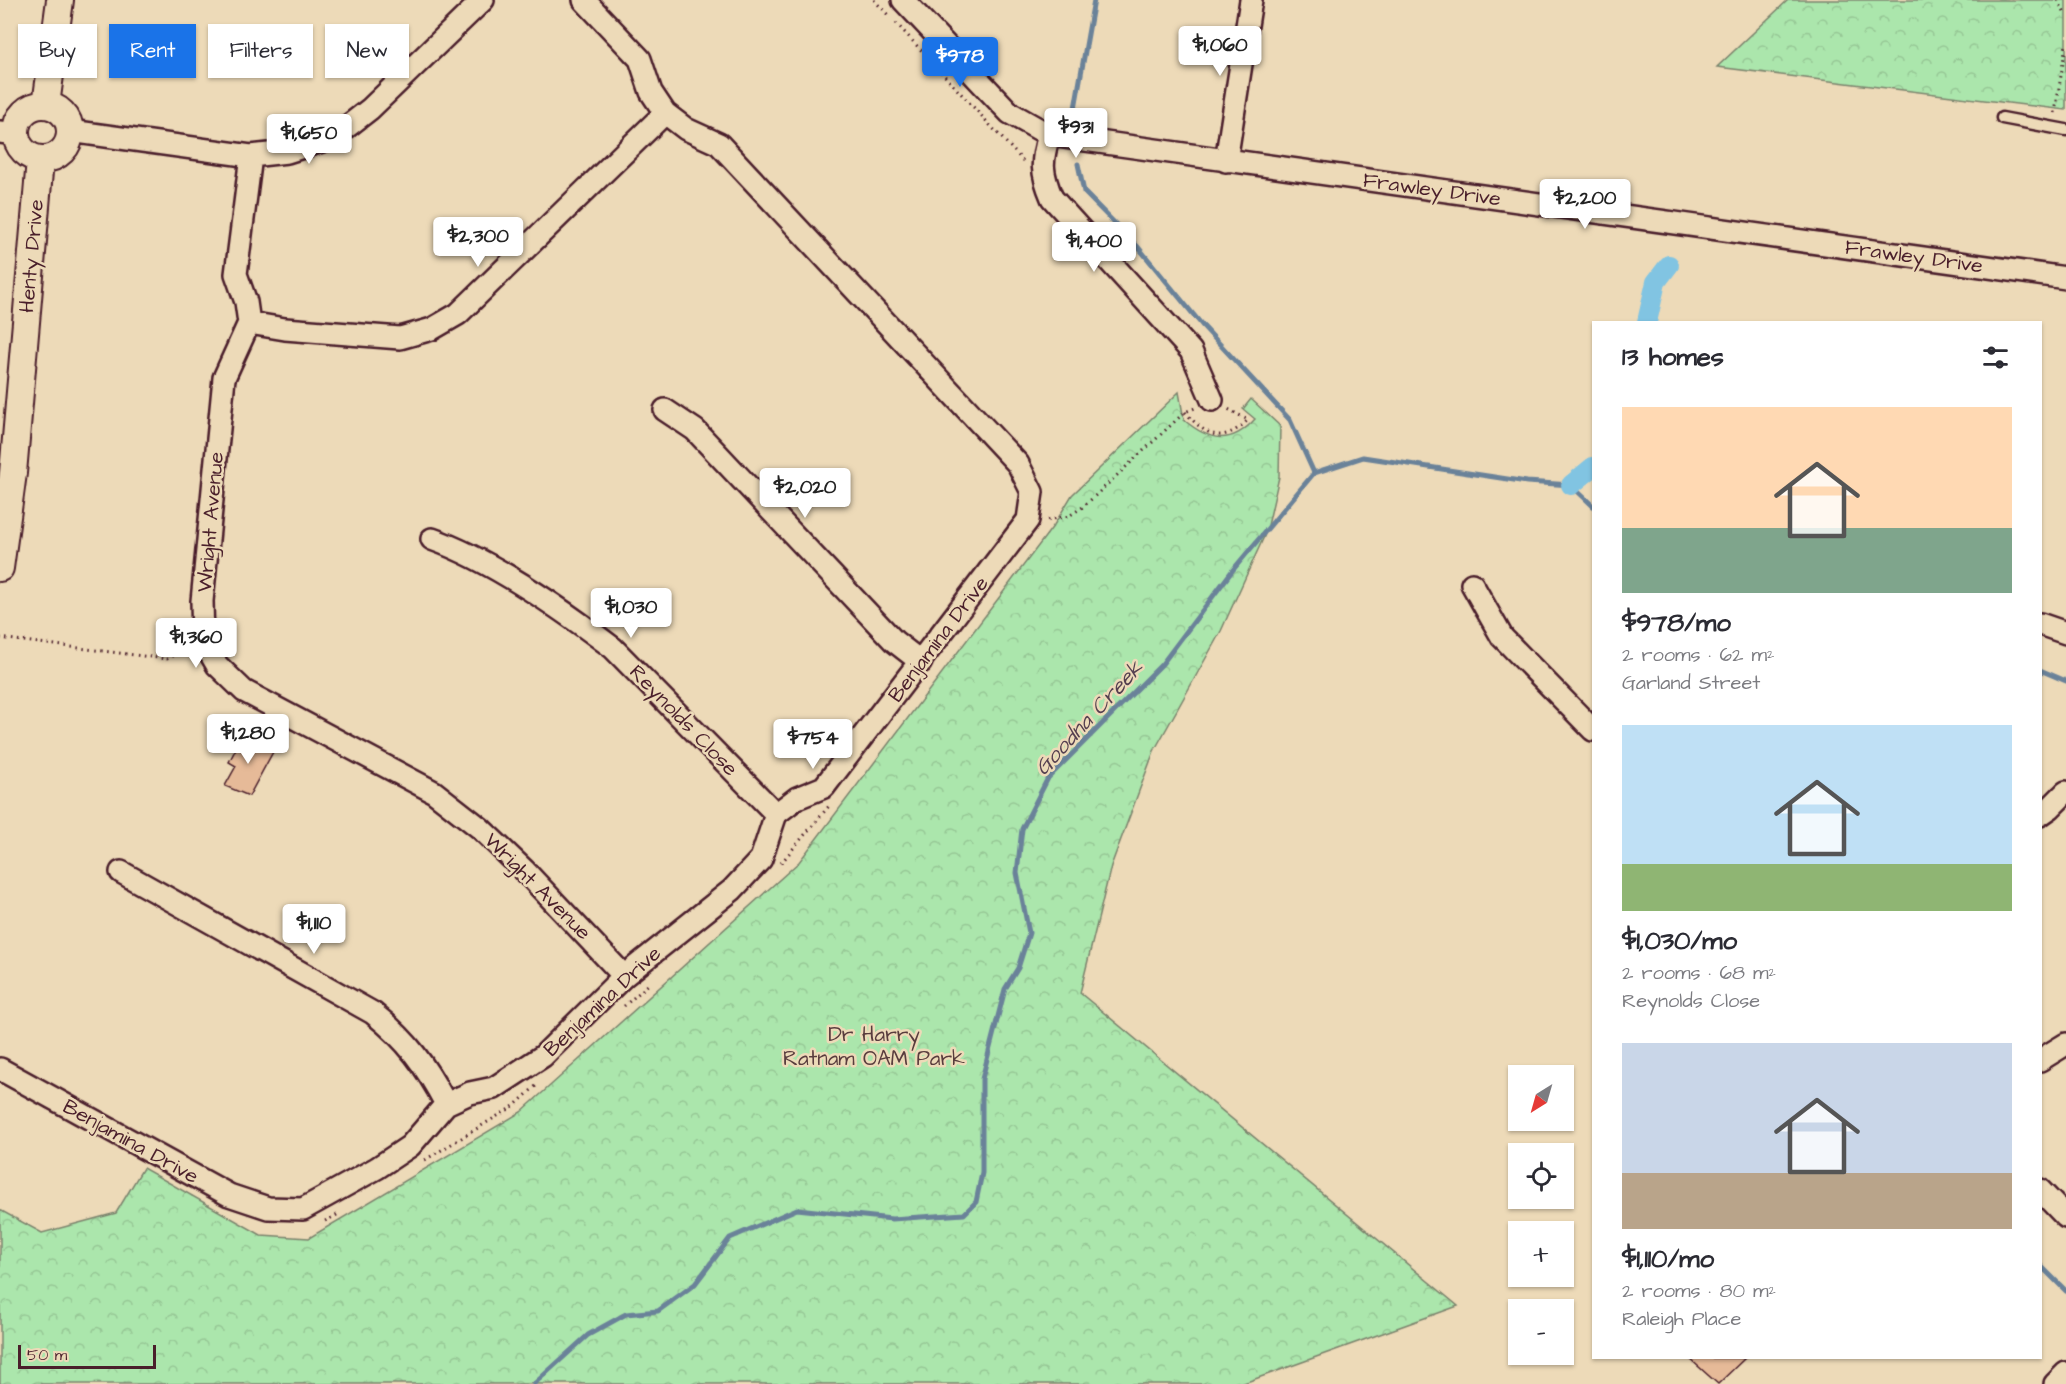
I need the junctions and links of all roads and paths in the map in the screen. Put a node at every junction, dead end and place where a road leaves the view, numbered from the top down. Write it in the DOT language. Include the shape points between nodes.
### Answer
graph roads {
  1 [pos="60,0"];
  2 [pos="483,0"];
  3 [pos="584,0"];
  4 [pos="874,0"];
  5 [pos="903,0"];
  6 [pos="1251,0"];
  7 [pos="2058,0"];
  8 [pos="2066,16"];
  9 [pos="2066,44"];
  10 [pos="46,105"];
  11 [pos="665,113"];
  12 [pos="2002,118"];
  13 [pos="2053,126"];
  14 [pos="2066,130"];
  15 [pos="70,131"];
  16 [pos="8,133"];
  17 [pos="1049,135"];
  18 [pos="251,156"];
  19 [pos="40,160"];
  20 [pos="1226,161"];
  21 [pos="1043,177"];
  22 [pos="2066,278"];
  23 [pos="249,323"];
  24 [pos="1212,400"];
  25 [pos="665,410"];
  26 [pos="1185,412"];
  27 [pos="1049,520"];
  28 [pos="1037,524"];
  29 [pos="432,539"];
  30 [pos="0,568"];
  31 [pos="1472,584"];
  32 [pos="2042,625"];
  33 [pos="2066,633"];
  34 [pos="0,638"];
  35 [pos="203,641"];
  36 [pos="921,662"];
  37 [pos="1592,729"];
  38 [pos="2066,792"];
  39 [pos="835,798"];
  40 [pos="2042,813"];
  41 [pos="776,814"];
  42 [pos="775,869"];
  43 [pos="121,872"];
  44 [pos="624,976"];
  45 [pos="653,980"];
  46 [pos="619,1011"];
  47 [pos="2066,1044"];
  48 [pos="2042,1059"];
  49 [pos="0,1069"];
  50 [pos="541,1082"];
  51 [pos="446,1104"];
  52 [pos="421,1163"];
  53 [pos="2042,1192"];
  54 [pos="350,1207"];
  55 [pos="2066,1217"];
  56 [pos="322,1222"];
  57 [pos="2066,1373"];
  58 [pos="2055,1384"];
  1 -- 10 [label="street"];
  2 -- 18 [label="street" via="370,109 334,137 287,152"];
  3 -- 11 [label="street" via="640,59 651,92"];
  4 -- 21 [label="path" via="1025,163"];
  5 -- 17 [label="street" via="1010,113"];
  6 -- 20 [label="street"];
  7 -- 8 [label="path"];
  9 -- 13 [label="path"];
  10 -- 15 [label="street" via="62,112"];
  10 -- 16 [label="street" via="28,109"];
  11 -- 23 [label="street" via="458,314 432,329 400,338"];
  11 -- 28 [label="street" via="686,129 719,144 1018,464 1032,492"];
  12 -- 13 [label="lane"];
  13 -- 14 [label="lane"];
  15 -- 18 [label="street"];
  15 -- 19 [label="street" via="63,151"];
  16 -- 19 [label="street" via="23,151"];
  17 -- 20 [label="street, Frawley Drive"];
  17 -- 21 [label="street" via="1042,159"];
  18 -- 23 [label="street" via="236,274"];
  19 -- 30 [label="street, Henty Drive" via="13,473"];
  20 -- 22 [label="street, Frawley Drive"];
  21 -- 24 [label="street" via="1052,198 1191,351"];
  23 -- 35 [label="street, Wright Avenue" via="224,378 202,601"];
  24 -- 26 [label="path"];
  24 -- 26 [label="path" via="1248,420 1225,435 1212,435 1199,428"];
  25 -- 36 [label="street" via="695,430 894,641"];
  26 -- 27 [label="path" via="1083,507 1069,516"];
  27 -- 28 [label="path"];
  27 -- 28 [label="path"];
  28 -- 36 [label="street, Benjamina Drive"];
  29 -- 41 [label="street, Reynolds Close" via="464,550 613,648"];
  31 -- 37 [label="street" via="1502,637"];
  32 -- 33 [label="street"];
  34 -- 35 [label="path" via="167,659"];
  35 -- 44 [label="street, Wright Avenue" via="216,665 244,691 434,792 480,828"];
  36 -- 41 [label="street, Benjamina Drive" via="824,787 797,798"];
  38 -- 40 [label="street"];
  39 -- 42 [label="path" via="792,854"];
  41 -- 44 [label="street, Benjamina Drive" via="761,859 754,867 732,890"];
  43 -- 51 [label="street" via="373,1013 402,1036 431,1074"];
  44 -- 51 [label="street, Benjamina Drive" via="543,1056 494,1088"];
  45 -- 46 [label="path"];
  47 -- 48 [label="street"];
  49 -- 51 [label="street, Benjamina Drive" via="229,1195 268,1208 303,1209 377,1168 410,1146"];
  50 -- 52 [label="path" via="514,1106"];
  53 -- 55 [label="street"];
  54 -- 56 [label="path"];
  57 -- 58 [label="street"];
}
